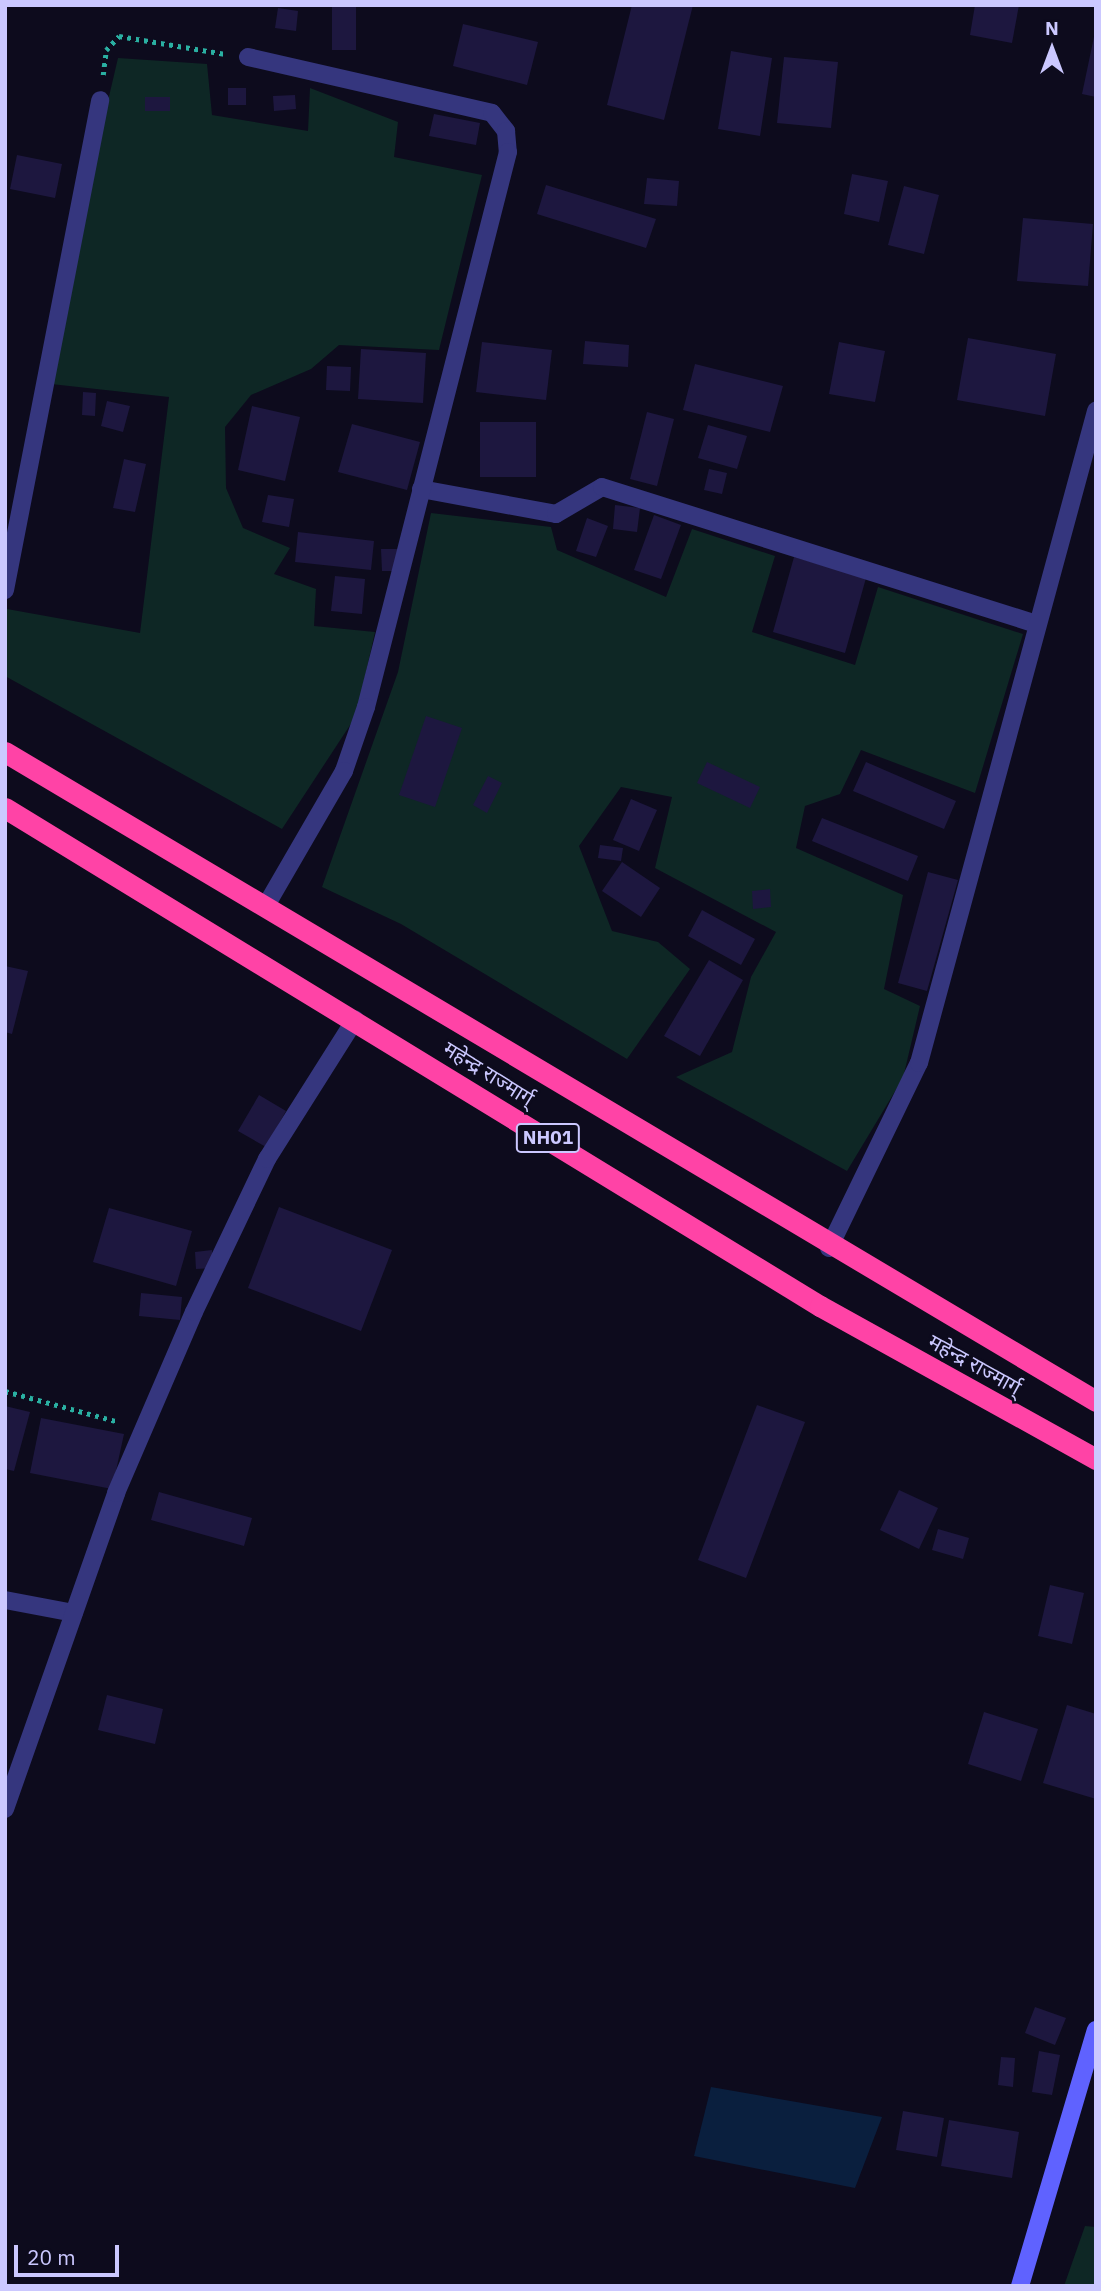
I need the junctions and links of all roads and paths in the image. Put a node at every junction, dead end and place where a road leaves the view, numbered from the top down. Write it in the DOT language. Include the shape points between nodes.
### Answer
graph roads {
  1 [pos="247,57"];
  2 [pos="100,100"];
  3 [pos="1096,411"];
  4 [pos="421,489"];
  5 [pos="5,590"];
  6 [pos="1036,624"];
  7 [pos="5,751"];
  8 [pos="5,808"];
  9 [pos="267,904"];
  10 [pos="355,1020"];
  11 [pos="829,1248"];
  12 [pos="5,1391"];
  13 [pos="1096,1401"];
  14 [pos="144,1428"];
  15 [pos="1096,1459"];
  16 [pos="5,1600"];
  17 [pos="74,1613"];
  18 [pos="5,1809"];
  19 [pos="1096,2030"];
  20 [pos="1020,2286"];
  1 -- 2 [label="path" via="119,36 106,50"];
  1 -- 4 [label="street" via="456,101 492,113 506,131 499,202"];
  2 -- 5 [label="street"];
  3 -- 6 [label="street"];
  4 -- 6 [label="street" via="556,514 602,486"];
  4 -- 9 [label="street" via="344,771"];
  6 -- 11 [label="street" via="919,1063"];
  7 -- 9 [label="highway, महेन्द्र राज्मार्ग् / NH01"];
  8 -- 10 [label="highway, महेन्द्र राज्मार्ग् / NH01"];
  9 -- 11 [label="highway, महेन्द्र राज्मार्ग् / NH01"];
  10 -- 14 [label="street" via="267,1159"];
  10 -- 15 [label="highway, महेन्द्र राज्मार्ग् / NH01" via="820,1306"];
  11 -- 13 [label="highway, महेन्द्र राज्मार्ग् / NH01"];
  12 -- 14 [label="path"];
  14 -- 17 [label="street"];
  16 -- 17 [label="street"];
  17 -- 18 [label="street"];
  19 -- 20 [label="main road"];
}
